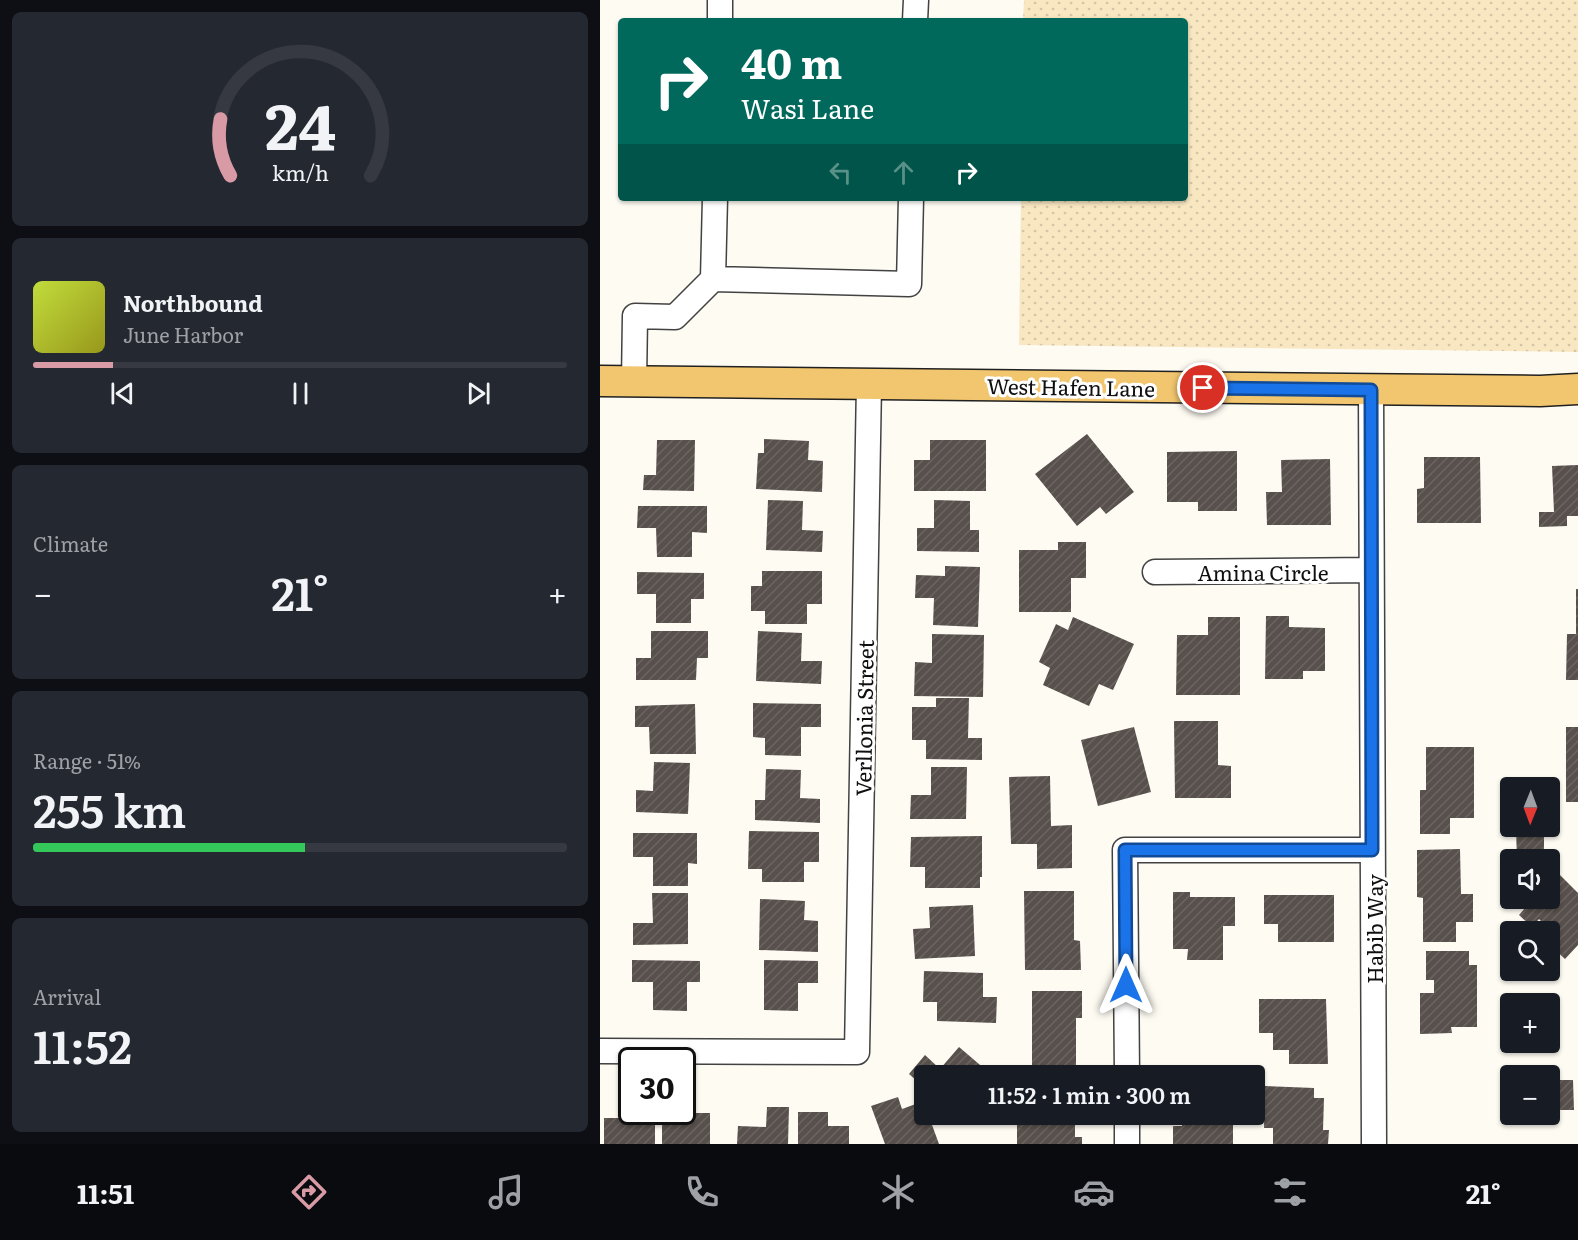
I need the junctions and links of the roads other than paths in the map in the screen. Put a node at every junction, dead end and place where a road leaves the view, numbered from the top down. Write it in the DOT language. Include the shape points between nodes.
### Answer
graph roads {
  1 [pos="720,0"];
  2 [pos="916,0"];
  3 [pos="720,18"];
  4 [pos="915,18"];
  5 [pos="715,201"];
  6 [pos="911,201"];
  7 [pos="713,279"];
  8 [pos="600,381"];
  9 [pos="634,382"];
  10 [pos="869,384"];
  11 [pos="1578,389"];
  12 [pos="1371,390"];
  13 [pos="1371,570"];
  14 [pos="1155,572"];
  15 [pos="1372,850"];
  16 [pos="600,1052"];
  17 [pos="1127,1065"];
  18 [pos="1127,1125"];
  19 [pos="1127,1144"];
  20 [pos="1374,1144"];
  1 -- 3 [label="street"];
  2 -- 4 [label="street"];
  5 -- 7 [label="street"];
  6 -- 7 [label="street" via="909,284"];
  7 -- 9 [label="street" via="675,317 636,316"];
  8 -- 9 [label="main road, West Hafen Lane"];
  9 -- 10 [label="main road, West Hafen Lane"];
  10 -- 12 [label="main road, West Hafen Lane"];
  10 -- 16 [label="street, Verllonia Street" via="857,1052"];
  11 -- 12 [label="main road, West Hafen Lane"];
  12 -- 13 [label="street, Habib Way"];
  13 -- 14 [label="street, Amina Circle"];
  13 -- 15 [label="street, Habib Way"];
  15 -- 17 [label="street" via="1125,850"];
  15 -- 20 [label="street, Habib Way"];
  18 -- 19 [label="street"];
}
